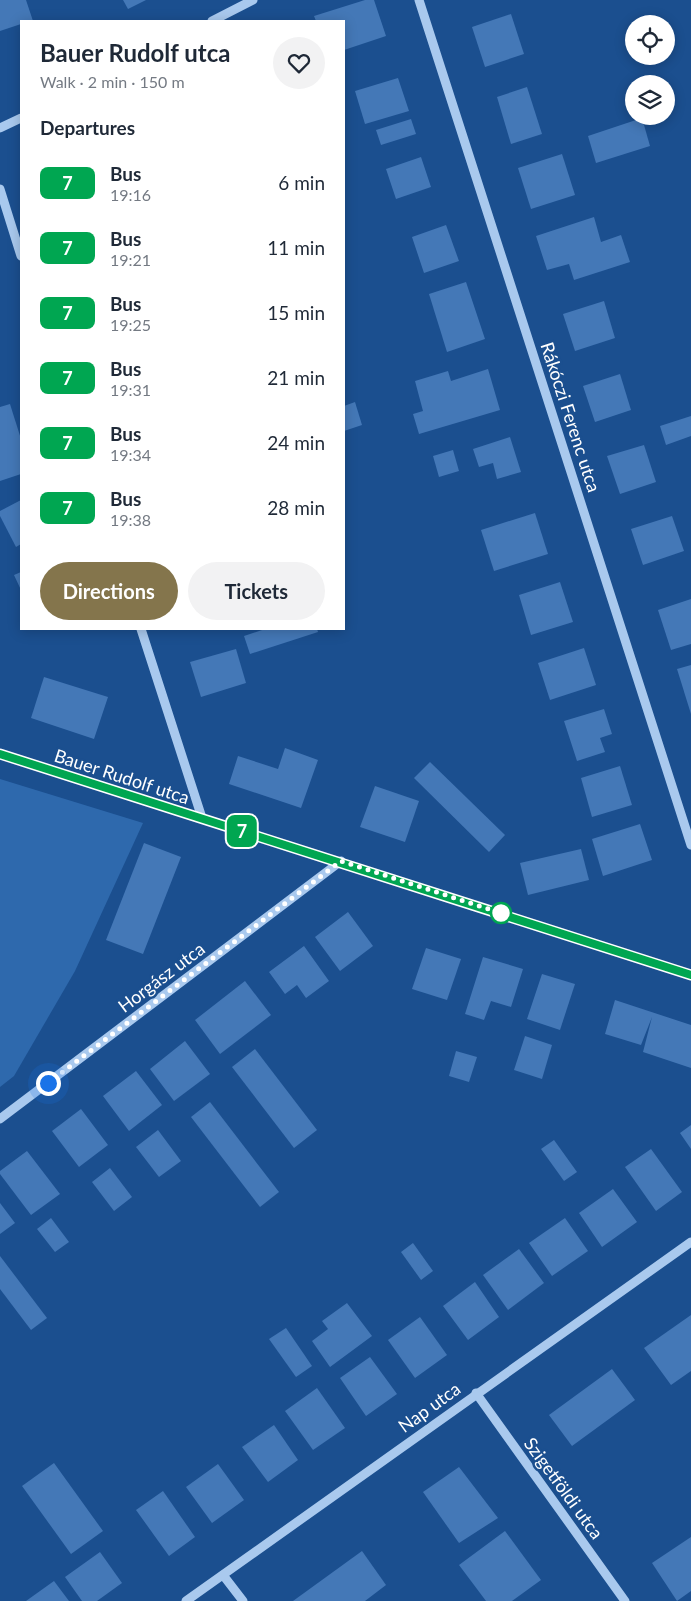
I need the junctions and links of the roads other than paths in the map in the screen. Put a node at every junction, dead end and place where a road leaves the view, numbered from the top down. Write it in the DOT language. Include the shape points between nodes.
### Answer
graph roads {
  1 [pos="253,0"];
  2 [pos="419,0"];
  3 [pos="214,20"];
  4 [pos="20,118"];
  5 [pos="0,128"];
  6 [pos="0,189"];
  7 [pos="20,253"];
  8 [pos="141,630"];
  9 [pos="0,754"];
  10 [pos="202,818"];
  11 [pos="691,845"];
  12 [pos="341,861"];
  13 [pos="691,975"];
  14 [pos="0,1119"];
  15 [pos="691,1242"];
  16 [pos="476,1393"];
  17 [pos="223,1575"];
  18 [pos="186,1601"];
  19 [pos="242,1601"];
  20 [pos="625,1601"];
  1 -- 3 [label="street"];
  2 -- 11 [label="street, Rákóczi Ferenc utca"];
  4 -- 5 [label="street"];
  6 -- 7 [label="street"];
  8 -- 10 [label="street"];
  9 -- 10 [label="street, Bauer Rudolf utca"];
  10 -- 12 [label="street, Bauer Rudolf utca"];
  12 -- 13 [label="street, Bauer Rudolf utca"];
  12 -- 14 [label="street, Horgász utca"];
  15 -- 16 [label="street, Nap utca"];
  16 -- 17 [label="street, Nap utca"];
  16 -- 20 [label="street, Szigetföldi utca"];
  17 -- 18 [label="street, Nap utca"];
  17 -- 19 [label="street"];
}
